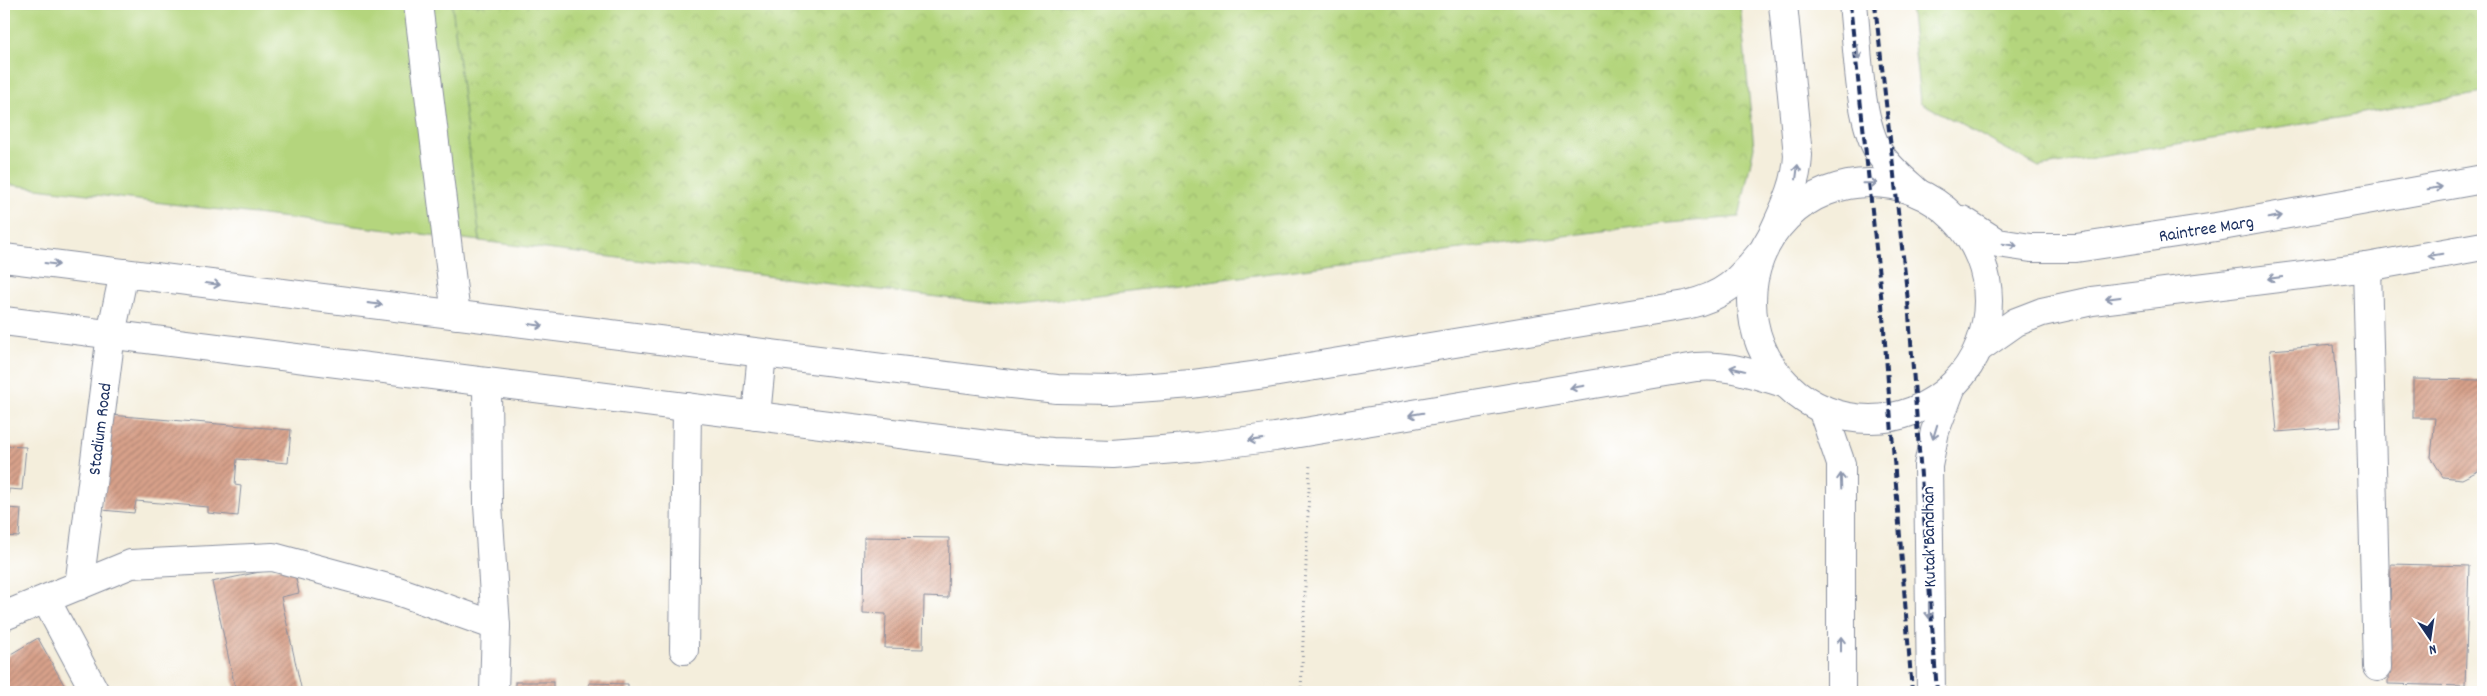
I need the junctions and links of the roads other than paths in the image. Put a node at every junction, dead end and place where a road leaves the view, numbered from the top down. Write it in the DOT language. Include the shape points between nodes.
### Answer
graph roads {
  1 [pos="418,4"];
  2 [pos="1783,4"];
  3 [pos="1854,4"];
  4 [pos="2483,179"];
  5 [pos="1928,198"];
  6 [pos="1767,243"];
  7 [pos="2483,246"];
  8 [pos="4,258"];
  9 [pos="2367,267"];
  10 [pos="124,273"];
  11 [pos="456,314"];
  12 [pos="4,321"];
  13 [pos="111,334"];
  14 [pos="1979,348"];
  15 [pos="762,353"];
  16 [pos="487,382"];
  17 [pos="1784,383"];
  18 [pos="1952,386"];
  19 [pos="688,407"];
  20 [pos="1822,409"];
  21 [pos="756,416"];
  22 [pos="79,586"];
  23 [pos="46,600"];
  24 [pos="4,616"];
  25 [pos="496,626"];
  26 [pos="684,650"];
  27 [pos="2377,668"];
  28 [pos="95,692"];
  29 [pos="494,692"];
  30 [pos="1841,692"];
  31 [pos="1931,692"];
  1 -- 11 [label="street"];
  6 -- 2 [label="street, one-way" via="1793,191 1798,173"];
  3 -- 5 [label="street, one-way" via="1864,109 1870,133 1880,154 1893,170"];
  5 -- 4 [label="street, Raintree Marg, one-way" via="1998,243 2031,248 2076,248 2216,227"];
  6 -- 5 [label="street, one-way" via="1788,215 1806,201 1842,186 1873,182 1896,185"];
  5 -- 14 [label="street" via="1956,219 1981,258 1989,303"];
  6 -- 15 [label="street" via="1736,283 1702,301 1192,384 1111,390 1057,388"];
  6 -- 17 [label="street" via="1754,275 1753,321 1759,344"];
  7 -- 9 [label="street, one-way"];
  8 -- 10 [label="street, one-way"];
  9 -- 14 [label="street, one-way" via="2084,302 2016,322"];
  9 -- 27 [label="street"];
  10 -- 11 [label="street, one-way"];
  10 -- 13 [label="street, Stadium Road"];
  11 -- 15 [label="street, one-way"];
  12 -- 13 [label="street"];
  13 -- 16 [label="street"];
  13 -- 22 [label="street, Stadium Road"];
  14 -- 18 [label="street"];
  15 -- 21 [label="street"];
  16 -- 19 [label="street"];
  16 -- 25 [label="street" via="488,505"];
  17 -- 20 [label="street"];
  17 -- 21 [label="street, one-way" via="1718,365 1696,367 1311,431 1199,447 1113,454 1023,449"];
  18 -- 20 [label="street" via="1913,411 1890,417 1867,419"];
  18 -- 31 [label="street, Kutak Bandhan, one-way" via="1935,431 1928,466"];
  19 -- 21 [label="street"];
  19 -- 26 [label="street"];
  30 -- 20 [label="street, one-way" via="1841,464"];
  22 -- 23 [label="street"];
  22 -- 25 [label="street" via="131,564 273,557 395,590"];
  23 -- 24 [label="street"];
  23 -- 28 [label="street"];
  25 -- 29 [label="street"];
}
